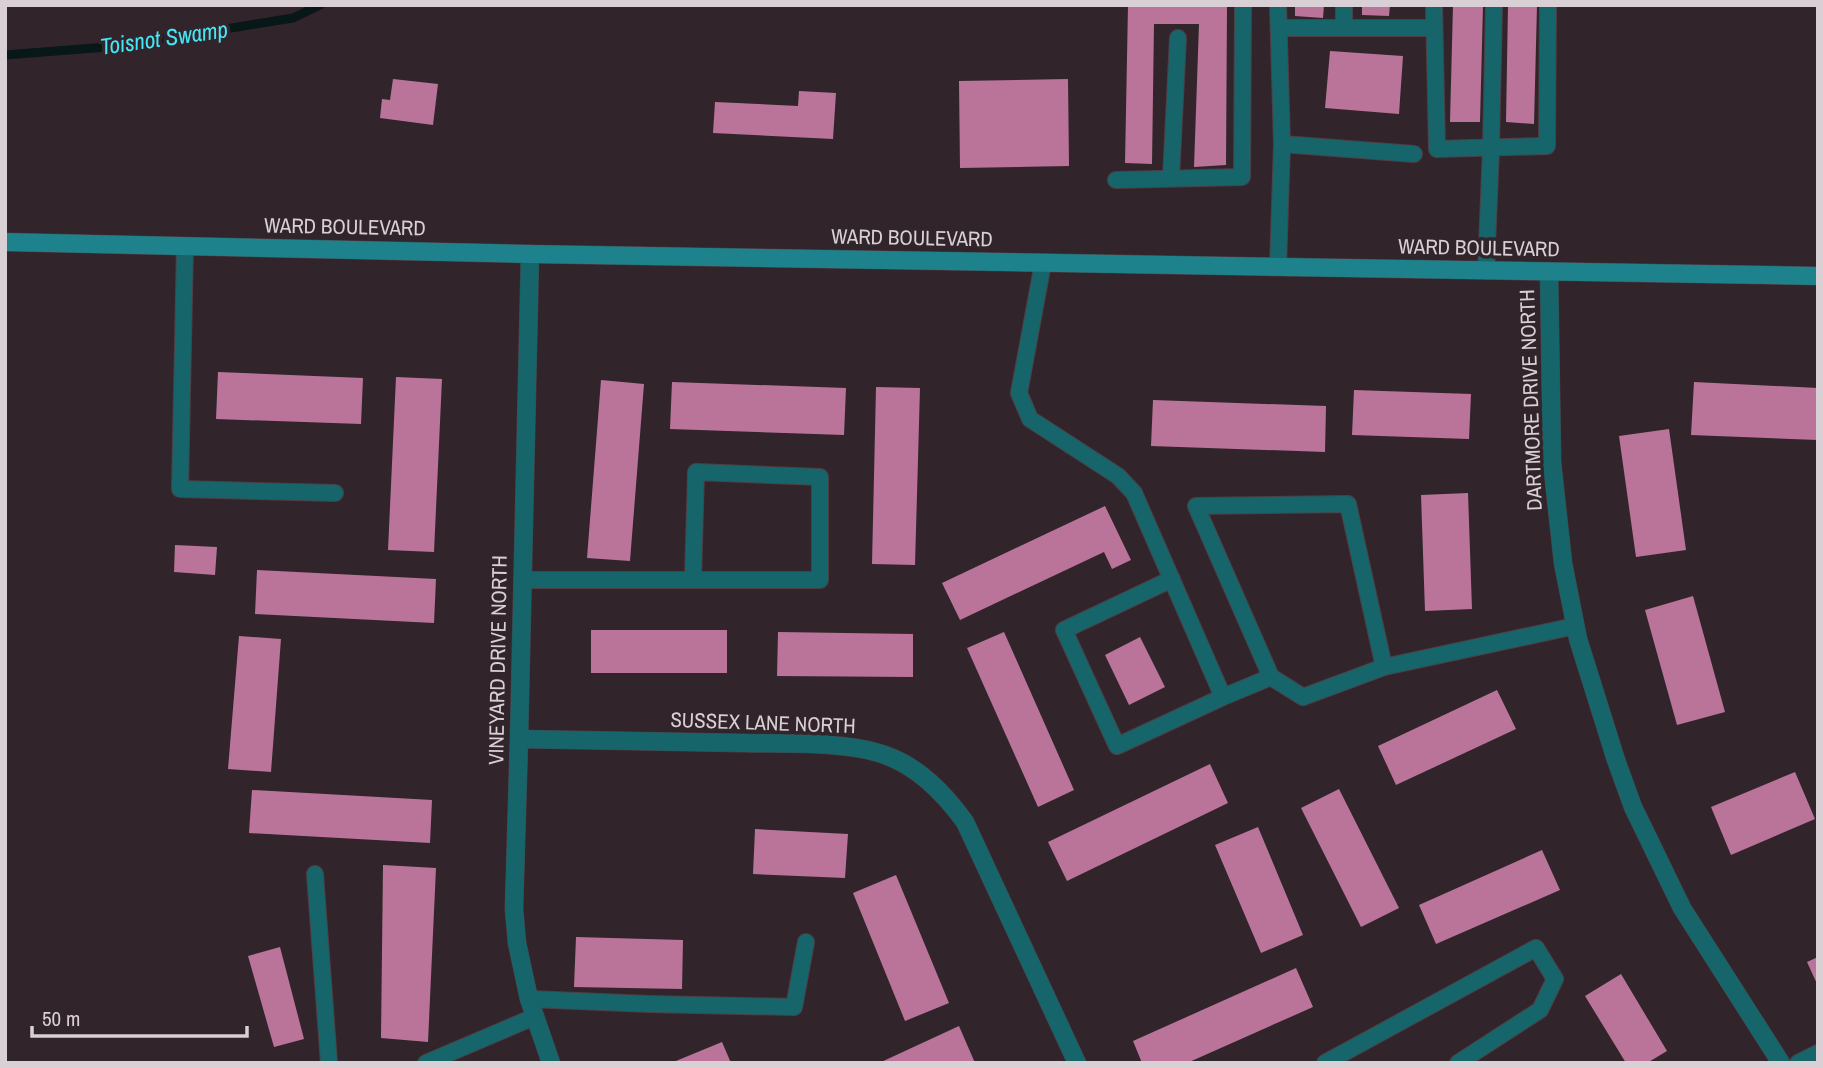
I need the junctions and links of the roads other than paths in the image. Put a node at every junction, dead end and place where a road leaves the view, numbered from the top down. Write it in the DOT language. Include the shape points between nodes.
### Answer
graph roads {
  1 [pos="1243,5"];
  2 [pos="1278,5"];
  3 [pos="1344,5"];
  4 [pos="1434,5"];
  5 [pos="1494,5"];
  6 [pos="1548,5"];
  7 [pos="1279,28"];
  8 [pos="1344,28"];
  9 [pos="1434,28"];
  10 [pos="1178,38"];
  11 [pos="1282,144"];
  12 [pos="1491,148"];
  13 [pos="1414,154"];
  14 [pos="1171,178"];
  15 [pos="1116,180"];
  16 [pos="5,242"];
  17 [pos="185,246"];
  18 [pos="530,254"];
  19 [pos="1042,263"];
  20 [pos="1278,267"];
  21 [pos="1486,271"];
  22 [pos="1549,272"];
  23 [pos="1818,276"];
  24 [pos="335,493"];
  25 [pos="1172,579"];
  26 [pos="523,580"];
  27 [pos="693,580"];
  28 [pos="1575,626"];
  29 [pos="1384,667"];
  30 [pos="1270,677"];
  31 [pos="1223,697"];
  32 [pos="519,739"];
  33 [pos="315,873"];
  34 [pos="806,942"];
  35 [pos="529,999"];
  36 [pos="534,1017"];
  37 [pos="1818,1052"];
  38 [pos="329,1063"];
  39 [pos="426,1063"];
  40 [pos="551,1063"];
  41 [pos="1077,1063"];
  42 [pos="1325,1063"];
  43 [pos="1458,1063"];
  44 [pos="1781,1063"];
  45 [pos="1798,1063"];
  1 -- 14 [label="lane" via="1242,177"];
  2 -- 7 [label="lane"];
  3 -- 8 [label="lane"];
  4 -- 9 [label="lane"];
  5 -- 12 [label="lane"];
  6 -- 12 [label="lane" via="1547,146"];
  7 -- 8 [label="lane"];
  7 -- 11 [label="lane"];
  8 -- 9 [label="lane"];
  9 -- 12 [label="lane" via="1437,149"];
  10 -- 14 [label="lane"];
  11 -- 13 [label="lane"];
  11 -- 20 [label="lane"];
  12 -- 21 [label="lane"];
  14 -- 15 [label="lane"];
  16 -- 17 [label="main road, WARD BOULEVARD"];
  17 -- 18 [label="main road, WARD BOULEVARD"];
  17 -- 24 [label="lane" via="180,489"];
  18 -- 19 [label="main road, WARD BOULEVARD"];
  18 -- 26 [label="street, VINEYARD DRIVE NORTH"];
  19 -- 20 [label="main road, WARD BOULEVARD"];
  19 -- 25 [label="lane" via="1019,393 1030,419 1118,476 1134,493"];
  20 -- 21 [label="main road, WARD BOULEVARD"];
  21 -- 22 [label="main road, WARD BOULEVARD"];
  22 -- 23 [label="main road, WARD BOULEVARD"];
  22 -- 28 [label="street, DARTMORE DRIVE NORTH" via="1552,462"];
  25 -- 31 [label="lane"];
  25 -- 31 [label="lane" via="1064,630 1117,747"];
  26 -- 27 [label="lane"];
  26 -- 32 [label="street, VINEYARD DRIVE NORTH"];
  27 -- 27 [label="lane" via="820,580 820,477 696,472"];
  28 -- 29 [label="lane"];
  28 -- 44 [label="street, DARTMORE DRIVE NORTH" via="1633,807 1682,908"];
  29 -- 30 [label="lane" via="1303,697"];
  29 -- 30 [label="lane" via="1348,504 1196,506"];
  30 -- 31 [label="lane"];
  32 -- 35 [label="street, VINEYARD DRIVE NORTH" via="513,909"];
  32 -- 41 [label="street, SUSSEX LANE NORTH" via="812,744 864,749 912,767 965,822"];
  33 -- 38 [label="lane"];
  34 -- 35 [label="lane" via="794,1007"];
  35 -- 36 [label="street, VINEYARD DRIVE NORTH"];
  36 -- 39 [label="lane"];
  36 -- 40 [label="street, VINEYARD DRIVE NORTH"];
  37 -- 45 [label="lane"];
  42 -- 43 [label="lane" via="1536,948 1555,979 1540,1010"];
}
